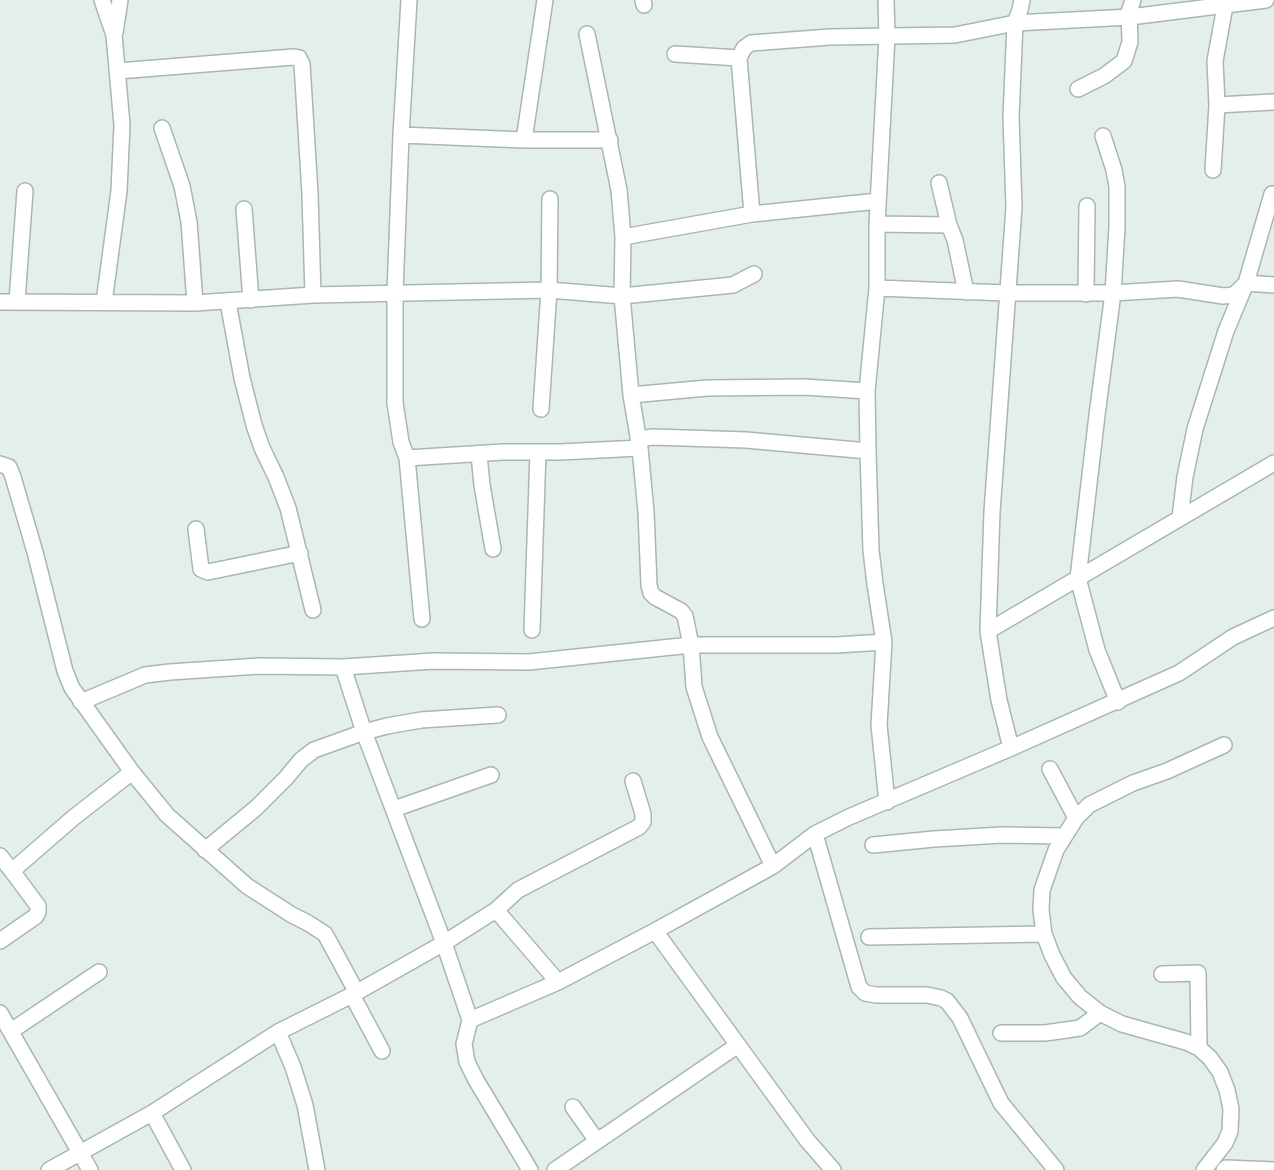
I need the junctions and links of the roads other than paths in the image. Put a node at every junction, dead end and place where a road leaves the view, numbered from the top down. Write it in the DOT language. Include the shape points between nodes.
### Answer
graph roads {
  1 [pos="102,0"];
  2 [pos="120,0"];
  3 [pos="408,0"];
  4 [pos="545,0"];
  5 [pos="886,0"];
  6 [pos="1022,0"];
  7 [pos="1133,0"];
  8 [pos="1266,0"];
  9 [pos="1225,6"];
  10 [pos="1130,18"];
  11 [pos="1015,23"];
  12 [pos="587,34"];
  13 [pos="114,35"];
  14 [pos="887,36"];
  15 [pos="675,54"];
  16 [pos="740,58"];
  17 [pos="118,71"];
  18 [pos="1078,89"];
  19 [pos="1274,102"];
  20 [pos="1217,105"];
  21 [pos="162,128"];
  22 [pos="401,135"];
  23 [pos="1103,136"];
  24 [pos="524,140"];
  25 [pos="610,140"];
  26 [pos="1213,170"];
  27 [pos="939,182"];
  28 [pos="25,191"];
  29 [pos="1272,194"];
  30 [pos="550,199"];
  31 [pos="878,201"];
  32 [pos="1087,206"];
  33 [pos="244,209"];
  34 [pos="752,214"];
  35 [pos="877,224"];
  36 [pos="949,225"];
  37 [pos="623,237"];
  38 [pos="754,274"];
  39 [pos="1246,282"];
  40 [pos="1274,285"];
  41 [pos="877,288"];
  42 [pos="549,290"];
  43 [pos="966,292"];
  44 [pos="395,293"];
  45 [pos="1114,293"];
  46 [pos="1006,294"];
  47 [pos="1086,294"];
  48 [pos="313,295"];
  49 [pos="622,296"];
  50 [pos="251,300"];
  51 [pos="17,301"];
  52 [pos="0,302"];
  53 [pos="104,302"];
  54 [pos="228,302"];
  55 [pos="195,303"];
  56 [pos="868,391"];
  57 [pos="631,395"];
  58 [pos="541,409"];
  59 [pos="639,443"];
  60 [pos="868,451"];
  61 [pos="538,452"];
  62 [pos="479,455"];
  63 [pos="407,458"];
  64 [pos="1274,463"];
  65 [pos="0,464"];
  66 [pos="1180,517"];
  67 [pos="196,529"];
  68 [pos="493,548"];
  69 [pos="300,553"];
  70 [pos="1078,578"];
  71 [pos="313,610"];
  72 [pos="1274,618"];
  73 [pos="422,619"];
  74 [pos="532,630"];
  75 [pos="988,631"];
  76 [pos="884,642"];
  77 [pos="691,645"];
  78 [pos="343,667"];
  79 [pos="81,702"];
  80 [pos="1118,702"];
  81 [pos="498,715"];
  82 [pos="364,732"];
  83 [pos="1224,745"];
  84 [pos="1011,748"];
  85 [pos="1050,769"];
  86 [pos="132,772"];
  87 [pos="491,775"];
  88 [pos="633,781"];
  89 [pos="887,802"];
  90 [pos="394,809"];
  91 [pos="1076,818"];
  92 [pos="816,834"];
  93 [pos="1064,836"];
  94 [pos="873,845"];
  95 [pos="205,850"];
  96 [pos="0,856"];
  97 [pos="773,866"];
  98 [pos="12,871"];
  99 [pos="496,910"];
  100 [pos="655,931"];
  101 [pos="1044,934"];
  102 [pos="869,937"];
  103 [pos="0,941"];
  104 [pos="444,943"];
  105 [pos="99,972"];
  106 [pos="1162,974"];
  107 [pos="558,982"];
  108 [pos="354,993"];
  109 [pos="0,1013"];
  110 [pos="1100,1013"];
  111 [pos="470,1020"];
  112 [pos="11,1031"];
  113 [pos="278,1032"];
  114 [pos="1001,1033"];
  115 [pos="738,1046"];
  116 [pos="1199,1048"];
  117 [pos="382,1051"];
  118 [pos="573,1107"];
  119 [pos="152,1113"];
  120 [pos="596,1141"];
  121 [pos="81,1152"];
  122 [pos="49,1170"];
  123 [pos="90,1170"];
  124 [pos="183,1170"];
  125 [pos="317,1170"];
  126 [pos="530,1170"];
  127 [pos="555,1170"];
  128 [pos="833,1170"];
  129 [pos="1056,1170"];
  130 [pos="1204,1170"];
  131 [pos="1224,1170"];
  132 [pos="1274,1170"];
  1 -- 13 [label="street"];
  2 -- 13 [label="street"];
  3 -- 22 [label="street"];
  4 -- 24 [label="street"];
  5 -- 14 [label="street"];
  6 -- 11 [label="street"];
  7 -- 10 [label="street"];
  8 -- 9 [label="street"];
  9 -- 10 [label="street"];
  9 -- 20 [label="street" via="1215,60"];
  10 -- 11 [label="street"];
  10 -- 18 [label="street" via="1130,42 1124,62"];
  11 -- 14 [label="street" via="955,35"];
  11 -- 46 [label="street" via="1011,117 1014,206"];
  12 -- 25 [label="street"];
  13 -- 17 [label="street"];
  14 -- 16 [label="street" via="751,43 744,48"];
  14 -- 31 [label="street"];
  15 -- 16 [label="street"];
  16 -- 34 [label="street"];
  17 -- 48 [label="street" via="299,58 309,176"];
  17 -- 53 [label="street" via="122,125 119,191"];
  19 -- 20 [label="street"];
  20 -- 26 [label="street"];
  21 -- 55 [label="street" via="182,186 189,222"];
  22 -- 24 [label="street"];
  22 -- 44 [label="street"];
  23 -- 45 [label="street" via="1117,187"];
  24 -- 25 [label="street"];
  25 -- 37 [label="street"];
  27 -- 36 [label="street"];
  28 -- 51 [label="street"];
  29 -- 39 [label="street"];
  30 -- 42 [label="street"];
  31 -- 34 [label="street"];
  31 -- 35 [label="street"];
  32 -- 47 [label="street"];
  33 -- 50 [label="street"];
  34 -- 37 [label="street"];
  35 -- 36 [label="street"];
  35 -- 41 [label="street"];
  36 -- 43 [label="street"];
  37 -- 49 [label="street"];
  38 -- 49 [label="street" via="733,285"];
  39 -- 40 [label="street"];
  39 -- 45 [label="street" via="1234,295 1223,296 1178,289"];
  39 -- 66 [label="street" via="1226,331 1195,428"];
  41 -- 43 [label="street"];
  41 -- 56 [label="street"];
  42 -- 44 [label="street"];
  42 -- 49 [label="street"];
  42 -- 58 [label="street"];
  43 -- 46 [label="street"];
  44 -- 48 [label="street"];
  44 -- 63 [label="street" via="395,403"];
  45 -- 47 [label="street"];
  45 -- 70 [label="street"];
  46 -- 47 [label="street"];
  46 -- 75 [label="street"];
  48 -- 50 [label="street"];
  49 -- 57 [label="street"];
  50 -- 54 [label="street"];
  51 -- 52 [label="street"];
  51 -- 53 [label="street"];
  53 -- 55 [label="street"];
  54 -- 55 [label="street"];
  54 -- 69 [label="street" via="254,425 288,508"];
  56 -- 57 [label="street" via="804,387 707,388"];
  56 -- 60 [label="street"];
  57 -- 59 [label="street"];
  59 -- 60 [label="street" via="653,437 746,440"];
  59 -- 61 [label="street" via="610,450"];
  59 -- 77 [label="street" via="651,593 682,611"];
  60 -- 76 [label="street" via="871,550"];
  61 -- 62 [label="street"];
  61 -- 74 [label="street"];
  62 -- 63 [label="street"];
  62 -- 68 [label="street"];
  63 -- 73 [label="street"];
  64 -- 66 [label="street"];
  65 -- 79 [label="street" via="8,467 13,477 65,671"];
  66 -- 70 [label="street"];
  67 -- 69 [label="street" via="202,569 208,572"];
  69 -- 71 [label="street"];
  70 -- 75 [label="street"];
  70 -- 80 [label="street" via="1097,650"];
  72 -- 80 [label="street" via="1234,637 1180,673"];
  75 -- 84 [label="street" via="999,700"];
  76 -- 77 [label="street"];
  76 -- 89 [label="street" via="879,725"];
  77 -- 78 [label="street" via="529,662 434,661"];
  77 -- 97 [label="street" via="694,687 710,738"];
  78 -- 79 [label="street" via="259,666 145,675"];
  78 -- 82 [label="street"];
  79 -- 86 [label="street"];
  80 -- 84 [label="street"];
  81 -- 82 [label="street" via="421,720"];
  82 -- 90 [label="street"];
  82 -- 95 [label="street" via="314,750 256,808"];
  83 -- 91 [label="street" via="1107,795 1089,805"];
  84 -- 89 [label="street"];
  85 -- 91 [label="street"];
  86 -- 95 [label="street" via="167,815"];
  86 -- 98 [label="street"];
  87 -- 90 [label="street"];
  88 -- 99 [label="street" via="643,814 639,827 518,890"];
  89 -- 92 [label="street"];
  90 -- 104 [label="street"];
  91 -- 93 [label="street"];
  92 -- 97 [label="street"];
  92 -- 129 [label="street" via="859,987 865,993 876,995 927,995 947,1001 960,1018 1001,1103"];
  93 -- 94 [label="street" via="1002,835"];
  93 -- 101 [label="street" via="1042,890"];
  95 -- 108 [label="street" via="247,886 325,934"];
  96 -- 98 [label="street"];
  97 -- 100 [label="street"];
  98 -- 103 [label="street" via="38,906 38,912"];
  99 -- 104 [label="street"];
  99 -- 107 [label="street"];
  100 -- 107 [label="street"];
  100 -- 115 [label="street"];
  101 -- 102 [label="street"];
  101 -- 110 [label="street" via="1064,978"];
  104 -- 108 [label="street"];
  104 -- 111 [label="street"];
  105 -- 112 [label="street"];
  106 -- 116 [label="street" via="1198,973"];
  107 -- 111 [label="street"];
  108 -- 113 [label="street"];
  108 -- 117 [label="street"];
  109 -- 112 [label="street"];
  110 -- 114 [label="street" via="1080,1028 1045,1033"];
  110 -- 116 [label="street" via="1122,1024"];
  111 -- 126 [label="street" via="464,1044 470,1070"];
  112 -- 121 [label="street"];
  113 -- 119 [label="street"];
  113 -- 125 [label="street" via="302,1098"];
  115 -- 120 [label="street"];
  115 -- 128 [label="street"];
  116 -- 130 [label="street" via="1220,1072 1231,1109 1230,1131 1225,1143"];
  118 -- 120 [label="street"];
  119 -- 121 [label="street"];
  119 -- 124 [label="street"];
  120 -- 127 [label="street"];
  121 -- 122 [label="street"];
  121 -- 123 [label="street"];
  131 -- 132 [label="street"];
}
